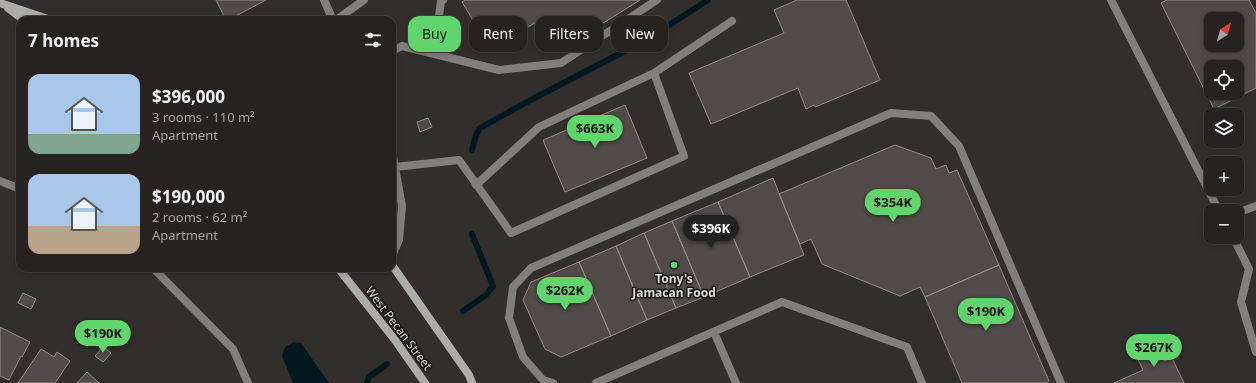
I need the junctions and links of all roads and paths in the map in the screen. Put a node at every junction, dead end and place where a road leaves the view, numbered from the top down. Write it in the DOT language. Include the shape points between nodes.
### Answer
graph roads {
  1 [pos="324,0"];
  2 [pos="364,0"];
  3 [pos="443,0"];
  4 [pos="657,0"];
  5 [pos="1111,0"];
  6 [pos="1,4"];
  7 [pos="18,16"];
  8 [pos="38,16"];
  9 [pos="331,16"];
  10 [pos="342,16"];
  11 [pos="732,21"];
  12 [pos="396,49"];
  13 [pos="434,54"];
  14 [pos="654,73"];
  15 [pos="396,166"];
  16 [pos="396,172"];
  17 [pos="0,181"];
  18 [pos="476,185"];
  19 [pos="16,187"];
  20 [pos="1215,204"];
  21 [pos="1256,206"];
  22 [pos="1244,210"];
  23 [pos="1236,244"];
  24 [pos="396,247"];
  25 [pos="396,271"];
  26 [pos="157,272"];
  27 [pos="341,272"];
  28 [pos="714,332"];
  29 [pos="1256,352"];
  30 [pos="601,382"];
  31 [pos="248,383"];
  32 [pos="425,383"];
  33 [pos="472,383"];
  34 [pos="553,383"];
  35 [pos="736,383"];
  36 [pos="922,383"];
  37 [pos="1061,383"];
  1 -- 9 [label="street"];
  2 -- 10 [label="street"];
  3 -- 13 [label="street"];
  4 -- 13 [label="street" via="562,63 499,70"];
  5 -- 20 [label="street"];
  6 -- 7 [label="main road"];
  6 -- 8 [label="main road"];
  11 -- 14 [label="street"];
  12 -- 13 [label="street" via="402,46"];
  14 -- 18 [label="street" via="539,127"];
  14 -- 18 [label="street" via="684,156 511,233"];
  15 -- 18 [label="street" via="459,160"];
  16 -- 24 [label="street" via="402,206"];
  17 -- 19 [label="street"];
  21 -- 22 [label="street"];
  23 -- 29 [label="street" via="1249,269 1241,302"];
  25 -- 33 [label="main road"];
  26 -- 31 [label="street" via="233,349"];
  27 -- 32 [label="main road, West Pecan Street"];
  28 -- 30 [label="street"];
  28 -- 35 [label="street"];
  28 -- 36 [label="street" via="782,302 907,347"];
  34 -- 37 [label="street" via="543,380 523,357 509,318 513,287 531,268 891,113 932,116 959,146"];
}
